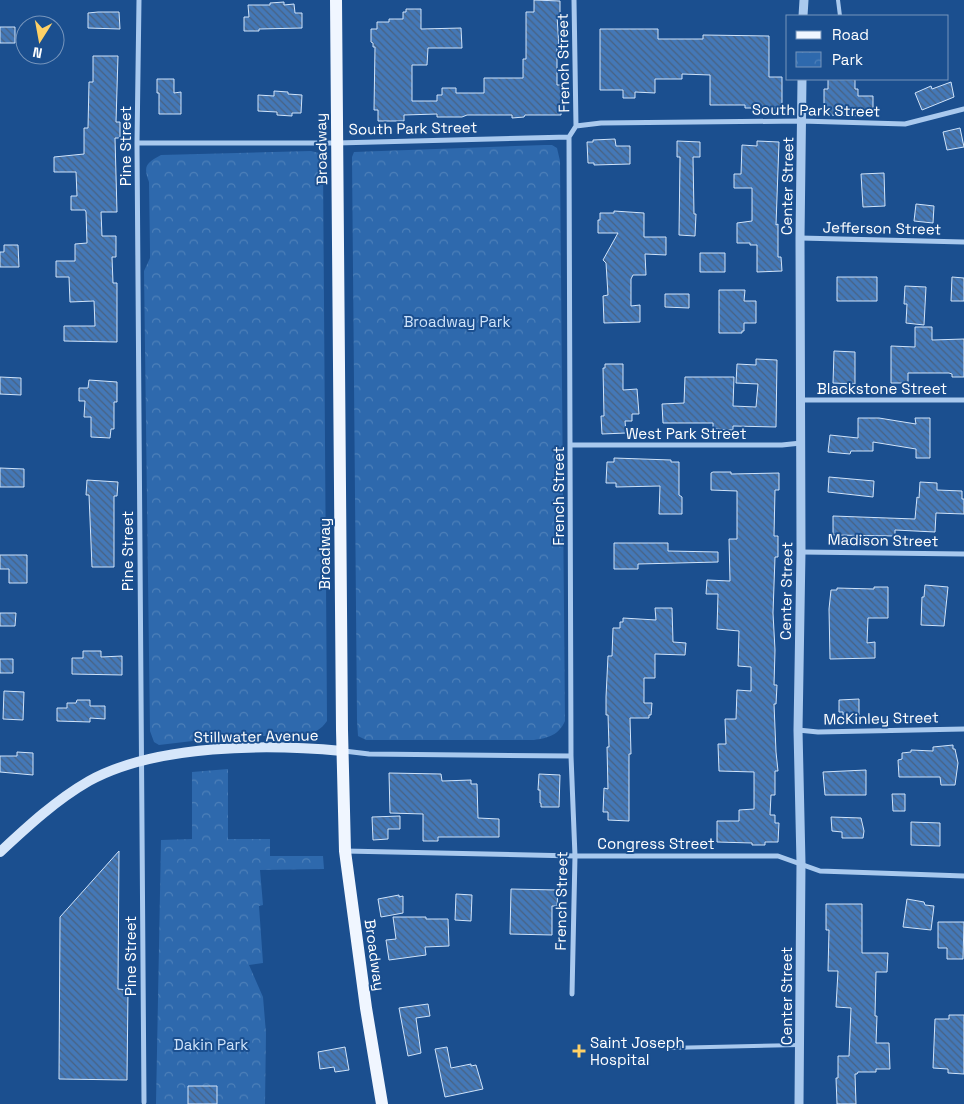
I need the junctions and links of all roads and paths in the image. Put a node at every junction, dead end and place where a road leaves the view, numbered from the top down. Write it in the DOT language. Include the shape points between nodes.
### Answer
graph roads {
  1 [pos="139,0"];
  2 [pos="336,0"];
  3 [pos="574,0"];
  4 [pos="804,0"];
  5 [pos="838,0"];
  6 [pos="803,15"];
  7 [pos="840,15"];
  8 [pos="802,80"];
  9 [pos="964,109"];
  10 [pos="802,121"];
  11 [pos="576,126"];
  12 [pos="569,137"];
  13 [pos="137,143"];
  14 [pos="337,143"];
  15 [pos="800,238"];
  16 [pos="964,242"];
  17 [pos="801,400"];
  18 [pos="964,400"];
  19 [pos="801,443"];
  20 [pos="571,445"];
  21 [pos="801,552"];
  22 [pos="964,554"];
  23 [pos="964,729"];
  24 [pos="798,730"];
  25 [pos="342,751"];
  26 [pos="571,756"];
  27 [pos="141,762"];
  28 [pos="345,851"];
  29 [pos="0,852"];
  30 [pos="575,856"];
  31 [pos="800,863"];
  32 [pos="964,876"];
  33 [pos="572,994"];
  34 [pos="799,1045"];
  35 [pos="667,1048"];
  36 [pos="144,1103"];
  37 [pos="382,1104"];
  38 [pos="799,1104"];
  1 -- 13 [label="street, Pine Street"];
  2 -- 14 [label="main road, Broadway"];
  3 -- 11 [label="street, French Street"];
  4 -- 6 [label="street"];
  5 -- 7 [label="lane"];
  8 -- 10 [label="street, Center Street"];
  9 -- 10 [label="street, South Park Street" via="905,124"];
  10 -- 11 [label="street, South Park Street"];
  10 -- 15 [label="street, Center Street"];
  11 -- 12 [label="street, French Street"];
  12 -- 14 [label="street, South Park Street"];
  12 -- 20 [label="street, French Street"];
  13 -- 14 [label="street, South Park Street"];
  13 -- 27 [label="street, Pine Street"];
  14 -- 25 [label="main road, Broadway"];
  15 -- 16 [label="street, Jefferson Street"];
  15 -- 17 [label="street, Center Street"];
  17 -- 18 [label="street, Blackstone Street"];
  17 -- 19 [label="street, Center Street"];
  19 -- 20 [label="street, West Park Street"];
  19 -- 21 [label="street, Center Street"];
  20 -- 26 [label="street, French Street"];
  21 -- 22 [label="street, Madison Street"];
  21 -- 24 [label="street, Center Street"];
  23 -- 24 [label="street, McKinley Street"];
  24 -- 31 [label="street, Center Street"];
  25 -- 26 [label="street, Stillwater Avenue"];
  25 -- 27 [label="main road, Stillwater Avenue" via="303,747 197,750"];
  25 -- 28 [label="main road, Broadway"];
  26 -- 30 [label="street, French Street"];
  27 -- 29 [label="main road, Stillwater Avenue" via="91,781 66,796"];
  27 -- 36 [label="street, Pine Street"];
  28 -- 30 [label="street, Congress Street"];
  28 -- 37 [label="main road, Broadway"];
  30 -- 31 [label="street, Congress Street" via="778,856"];
  30 -- 33 [label="street, French Street"];
  31 -- 32 [label="street, Congress Street" via="820,871"];
  31 -- 34 [label="street, Center Street"];
  34 -- 35 [label="lane"];
  34 -- 38 [label="street, Center Street"];
}
